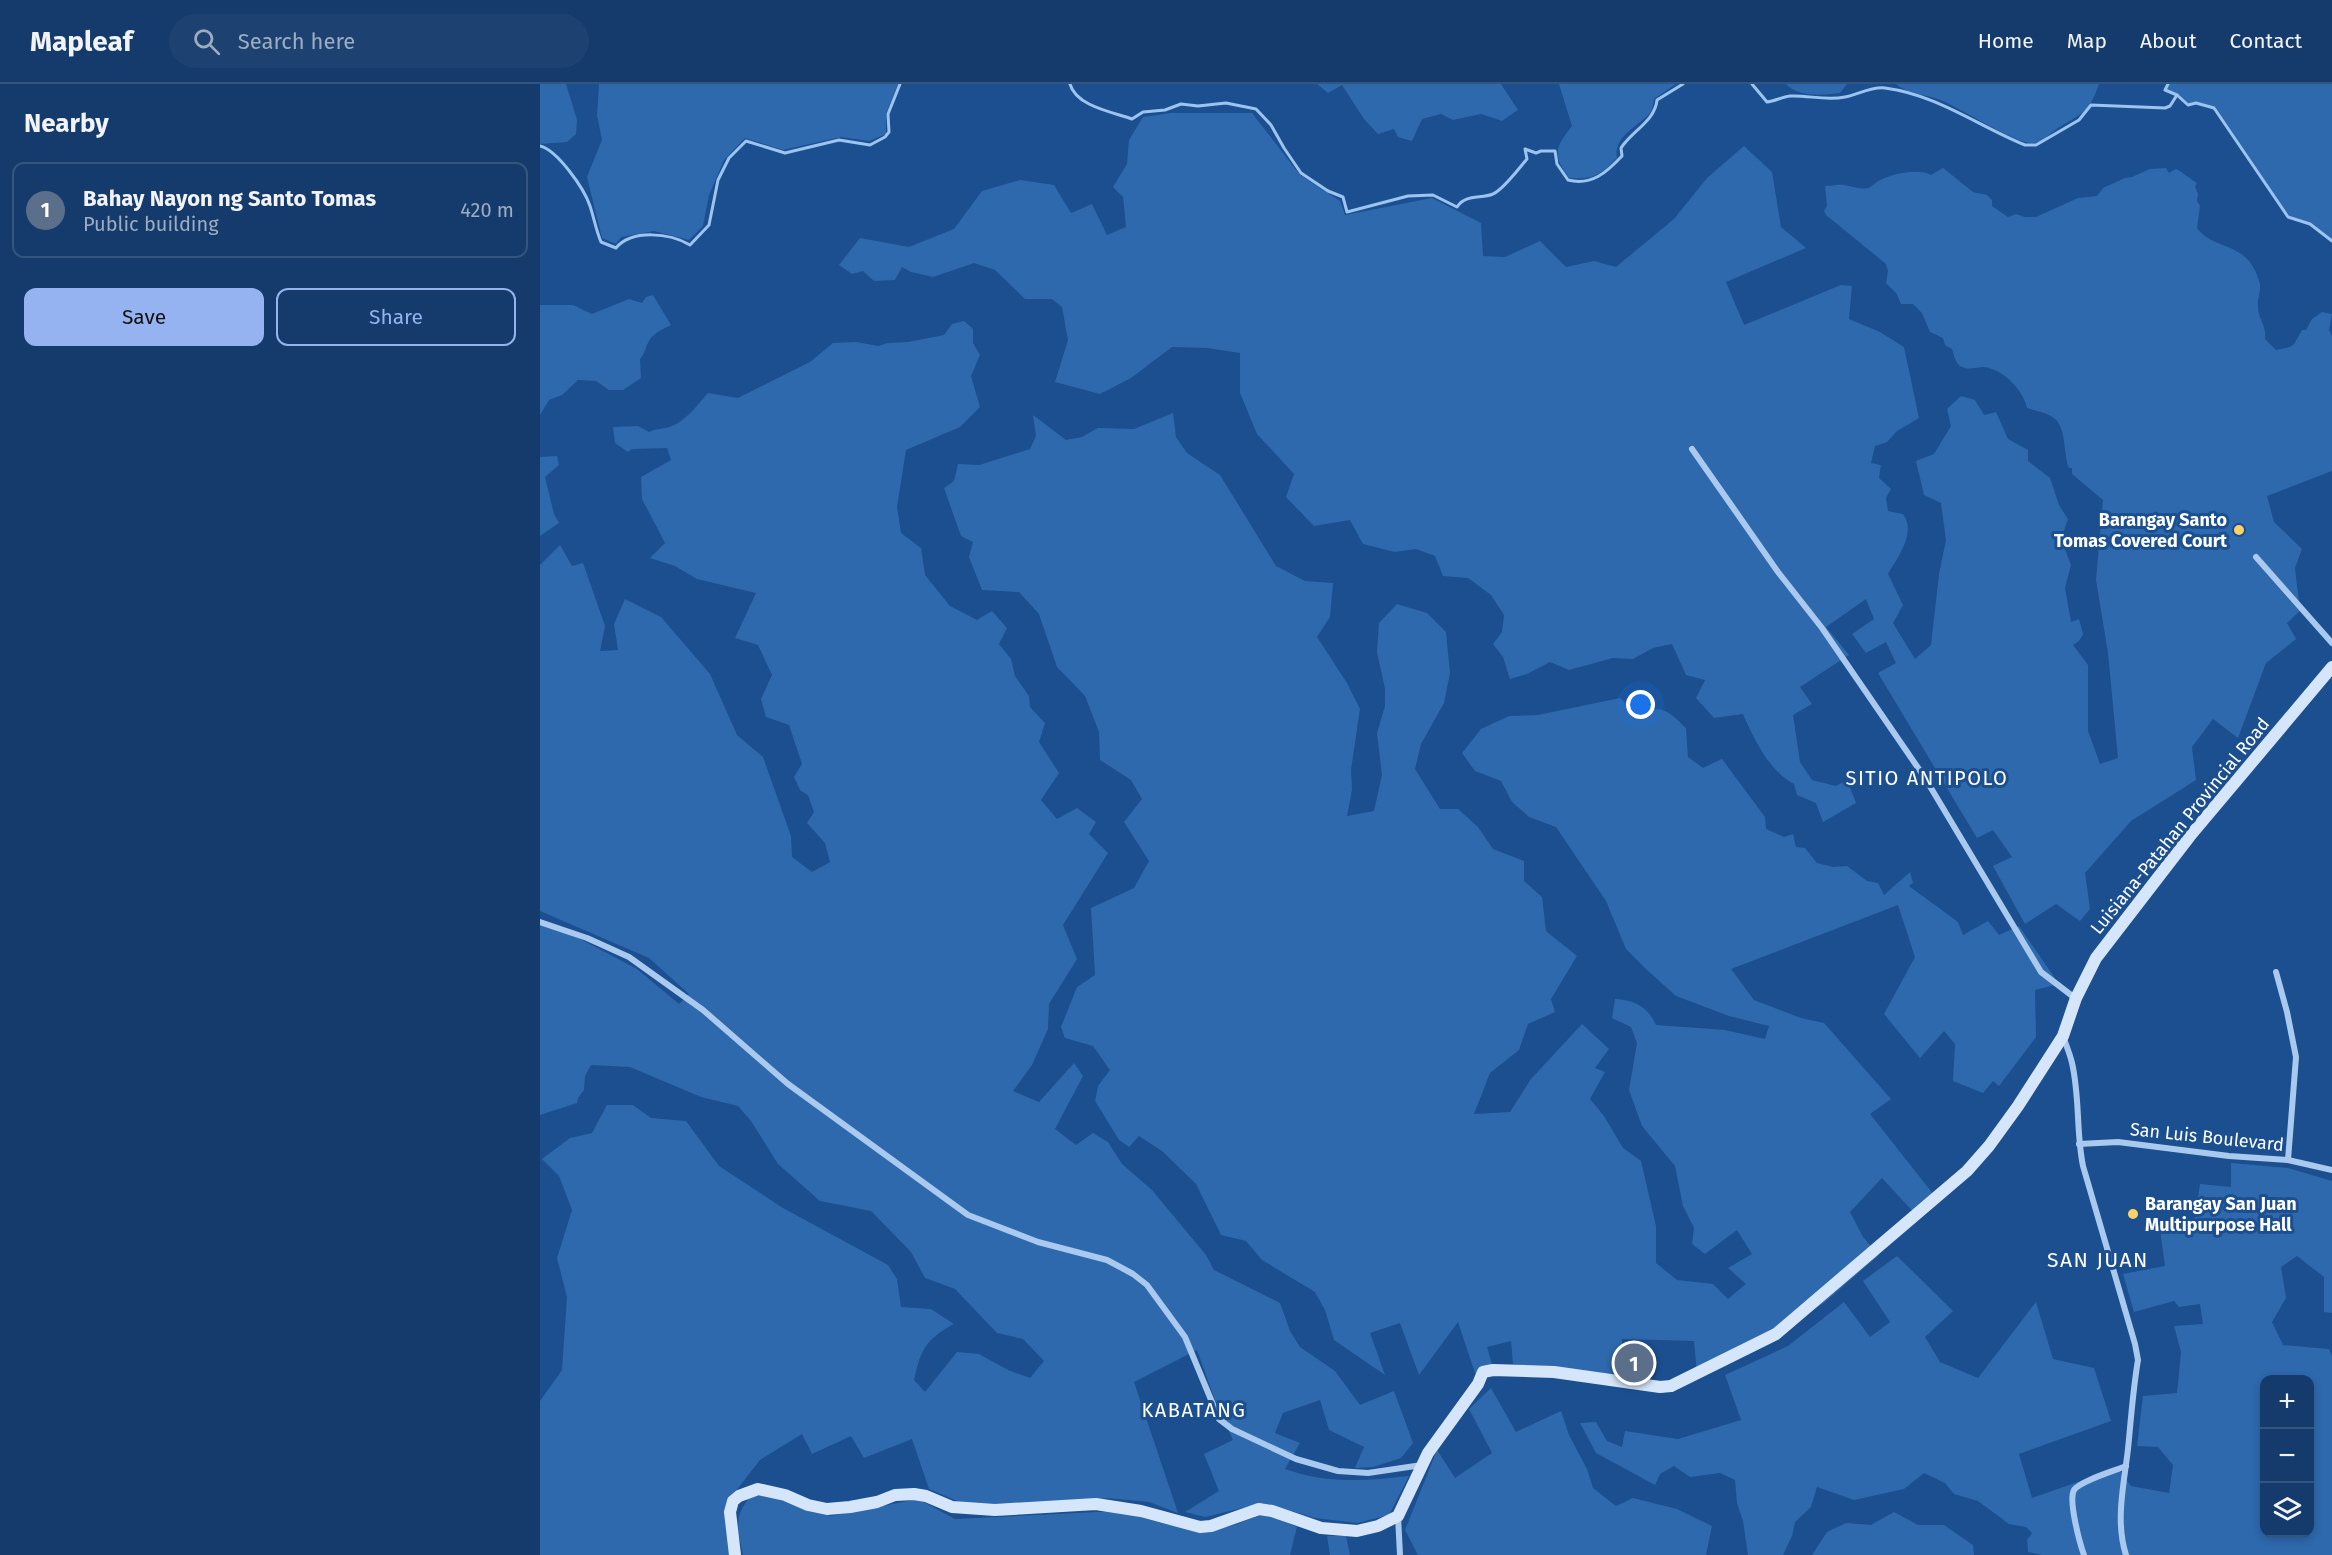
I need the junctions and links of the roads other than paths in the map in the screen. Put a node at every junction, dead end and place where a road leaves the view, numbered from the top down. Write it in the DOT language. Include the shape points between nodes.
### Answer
graph roads {
  1 [pos="1692,449"];
  2 [pos="2256,557"];
  3 [pos="2332,643"];
  4 [pos="2332,667"];
  5 [pos="540,922"];
  6 [pos="2276,972"];
  7 [pos="2076,998"];
  8 [pos="2063,1036"];
  9 [pos="2079,1144"];
  10 [pos="2288,1160"];
  11 [pos="2332,1170"];
  12 [pos="1423,1465"];
  13 [pos="2126,1466"];
  14 [pos="1398,1516"];
  15 [pos="735,1555"];
  16 [pos="1400,1555"];
  17 [pos="2084,1555"];
  18 [pos="2126,1555"];
  1 -- 7 [label="street" via="1925,778 2041,972"];
  2 -- 3 [label="street"];
  4 -- 7 [label="street, Luisiana-Patahan Provincial Road" via="2158,876 2096,958"];
  5 -- 12 [label="street" via="629,957 703,1010 788,1084 969,1215 1038,1242 1107,1260 1134,1274 1185,1337 1219,1419 1232,1429 1296,1459 1338,1471 1368,1473"];
  6 -- 10 [label="street" via="2296,1057"];
  7 -- 8 [label="street, Luisiana-Patahan Provincial Road"];
  8 -- 9 [label="street" via="2072,1063"];
  8 -- 12 [label="street, Luisiana-Patahan Provincial Road" via="2018,1106 1967,1171 1776,1334 1671,1386 1554,1372 1483,1372 1436,1439"];
  9 -- 10 [label="street, San Luis Boulevard" via="2118,1142"];
  9 -- 13 [label="street" via="2138,1360"];
  10 -- 11 [label="street, San Luis Boulevard"];
  12 -- 14 [label="street, Luisiana-Patahan Provincial Road"];
  13 -- 17 [label="street" via="2073,1491"];
  13 -- 18 [label="street" via="2121,1524"];
  14 -- 15 [label="street" via="1378,1526 1339,1531 1259,1509 1200,1527 1096,1504 995,1510 952,1507 914,1494 827,1509 758,1489 733,1501 730,1512"];
  14 -- 16 [label="street"];
}
